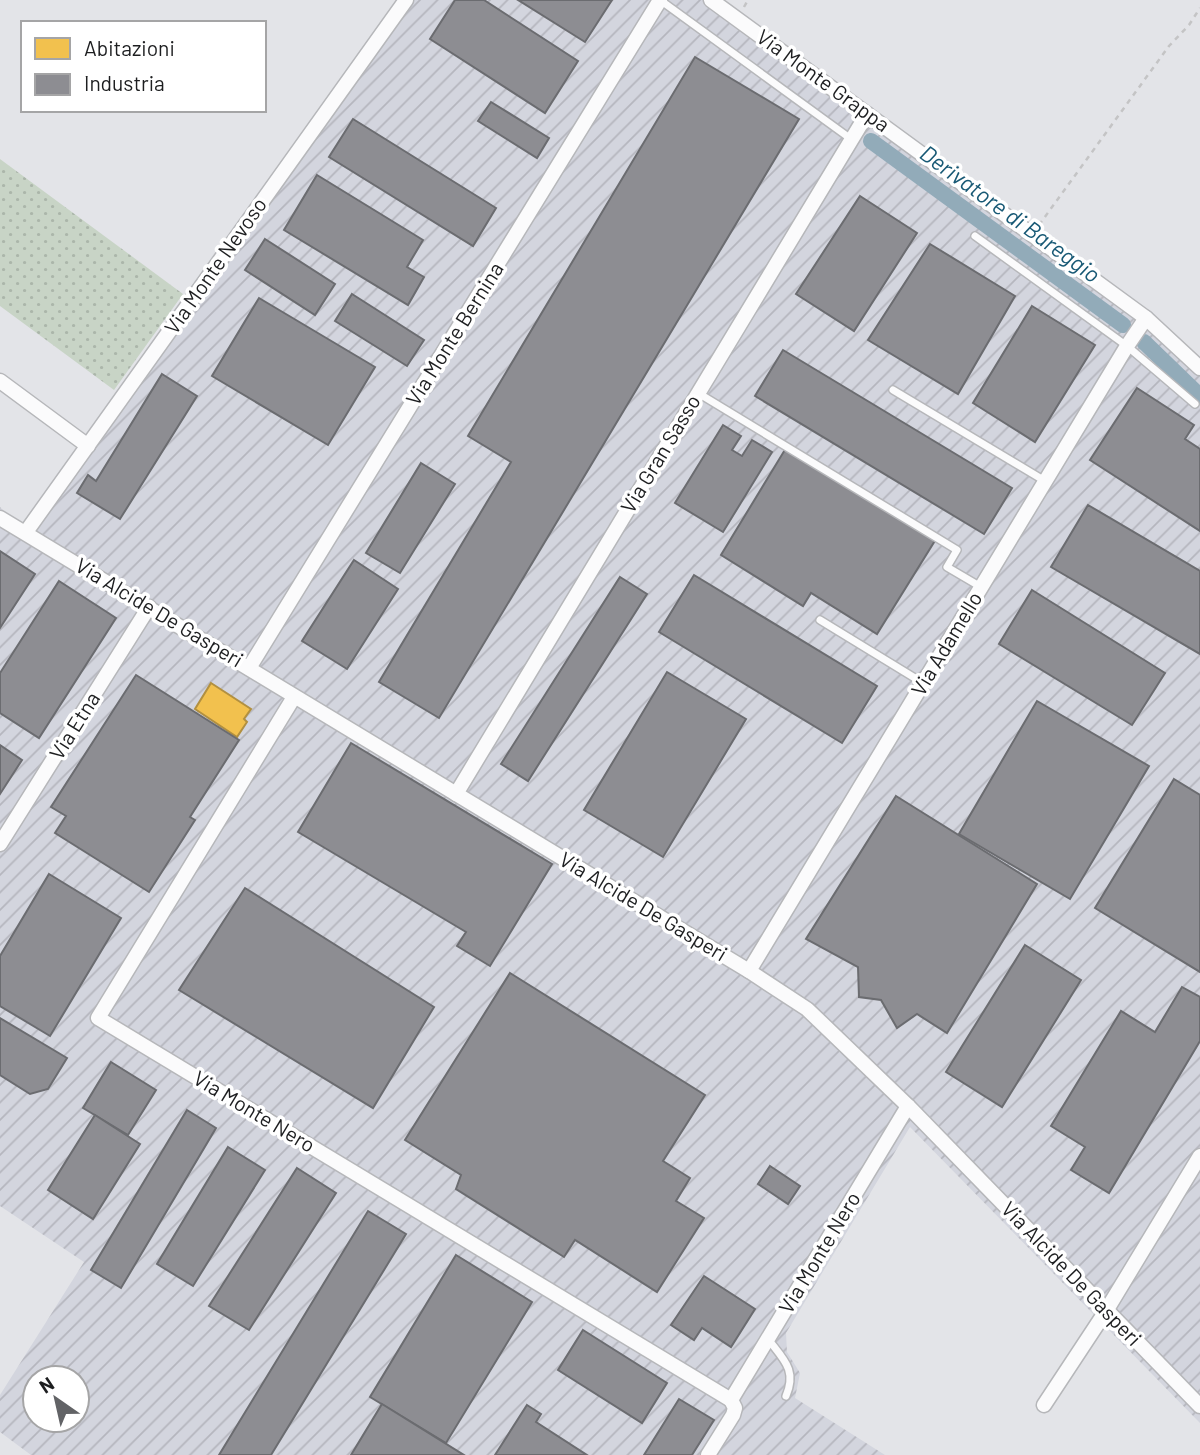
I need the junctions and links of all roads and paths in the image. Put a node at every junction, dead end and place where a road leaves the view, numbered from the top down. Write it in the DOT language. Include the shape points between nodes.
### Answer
graph roads {
  1 [pos="406,0"];
  2 [pos="660,0"];
  3 [pos="711,0"];
  4 [pos="1200,8"];
  5 [pos="867,114"];
  6 [pos="851,139"];
  7 [pos="1032,234"];
  8 [pos="975,236"];
  9 [pos="1146,318"];
  10 [pos="1132,338"];
  11 [pos="1200,368"];
  12 [pos="0,381"];
  13 [pos="893,390"];
  14 [pos="698,393"];
  15 [pos="1195,404"];
  16 [pos="88,446"];
  17 [pos="1045,481"];
  18 [pos="0,518"];
  19 [pos="26,533"];
  20 [pos="981,587"];
  21 [pos="149,607"];
  22 [pos="820,620"];
  23 [pos="250,668"];
  24 [pos="923,683"];
  25 [pos="294,697"];
  26 [pos="456,794"];
  27 [pos="0,844"];
  28 [pos="749,971"];
  29 [pos="908,1106"];
  30 [pos="1200,1156"];
  31 [pos="1106,1311"];
  32 [pos="768,1339"];
  33 [pos="786,1396"];
  34 [pos="731,1400"];
  35 [pos="1044,1405"];
  36 [pos="1200,1406"];
  37 [pos="708,1455"];
  1 -- 16 [label="street, Via Monte Nevoso"];
  2 -- 6 [label="lane"];
  2 -- 23 [label="street, Via Monte Bernina"];
  3 -- 5 [label="street, Via Monte Grappa"];
  4 -- 7 [label="path"];
  5 -- 6 [label="street, Via Gran Sasso"];
  5 -- 7 [label="street, Via Monte Grappa"];
  6 -- 14 [label="street, Via Gran Sasso"];
  7 -- 9 [label="street, Via Monte Grappa"];
  8 -- 10 [label="lane"];
  9 -- 10 [label="street, Via Adamello"];
  9 -- 11 [label="street, Via Monte Grappa"];
  10 -- 15 [label="lane"];
  10 -- 17 [label="street, Via Adamello"];
  12 -- 16 [label="street"];
  13 -- 17 [label="lane"];
  14 -- 20 [label="lane" via="957,550 947,567"];
  14 -- 26 [label="street, Via Gran Sasso"];
  16 -- 19 [label="street, Via Monte Nevoso"];
  17 -- 20 [label="street, Via Adamello"];
  18 -- 19 [label="street, Via Alcide De Gasperi"];
  19 -- 21 [label="street, Via Alcide De Gasperi"];
  20 -- 24 [label="street, Via Adamello"];
  21 -- 23 [label="street, Via Alcide De Gasperi"];
  21 -- 27 [label="street, Via Etna"];
  22 -- 24 [label="lane"];
  23 -- 25 [label="street, Via Alcide De Gasperi"];
  24 -- 28 [label="street, Via Adamello"];
  25 -- 26 [label="street, Via Alcide De Gasperi"];
  25 -- 34 [label="street, Via Monte Nero" via="98,1018"];
  26 -- 28 [label="street, Via Alcide De Gasperi"];
  28 -- 29 [label="street, Via Alcide De Gasperi" via="807,1009"];
  29 -- 31 [label="street, Via Alcide De Gasperi"];
  29 -- 32 [label="street, Via Monte Nero"];
  30 -- 31 [label="street"];
  31 -- 35 [label="street"];
  31 -- 36 [label="street, Via Alcide De Gasperi"];
  32 -- 33 [label="lane" via="790,1373"];
  32 -- 34 [label="street, Via Monte Nero"];
  34 -- 37 [label="street, Via Monte Nero" via="733,1415"];
}
